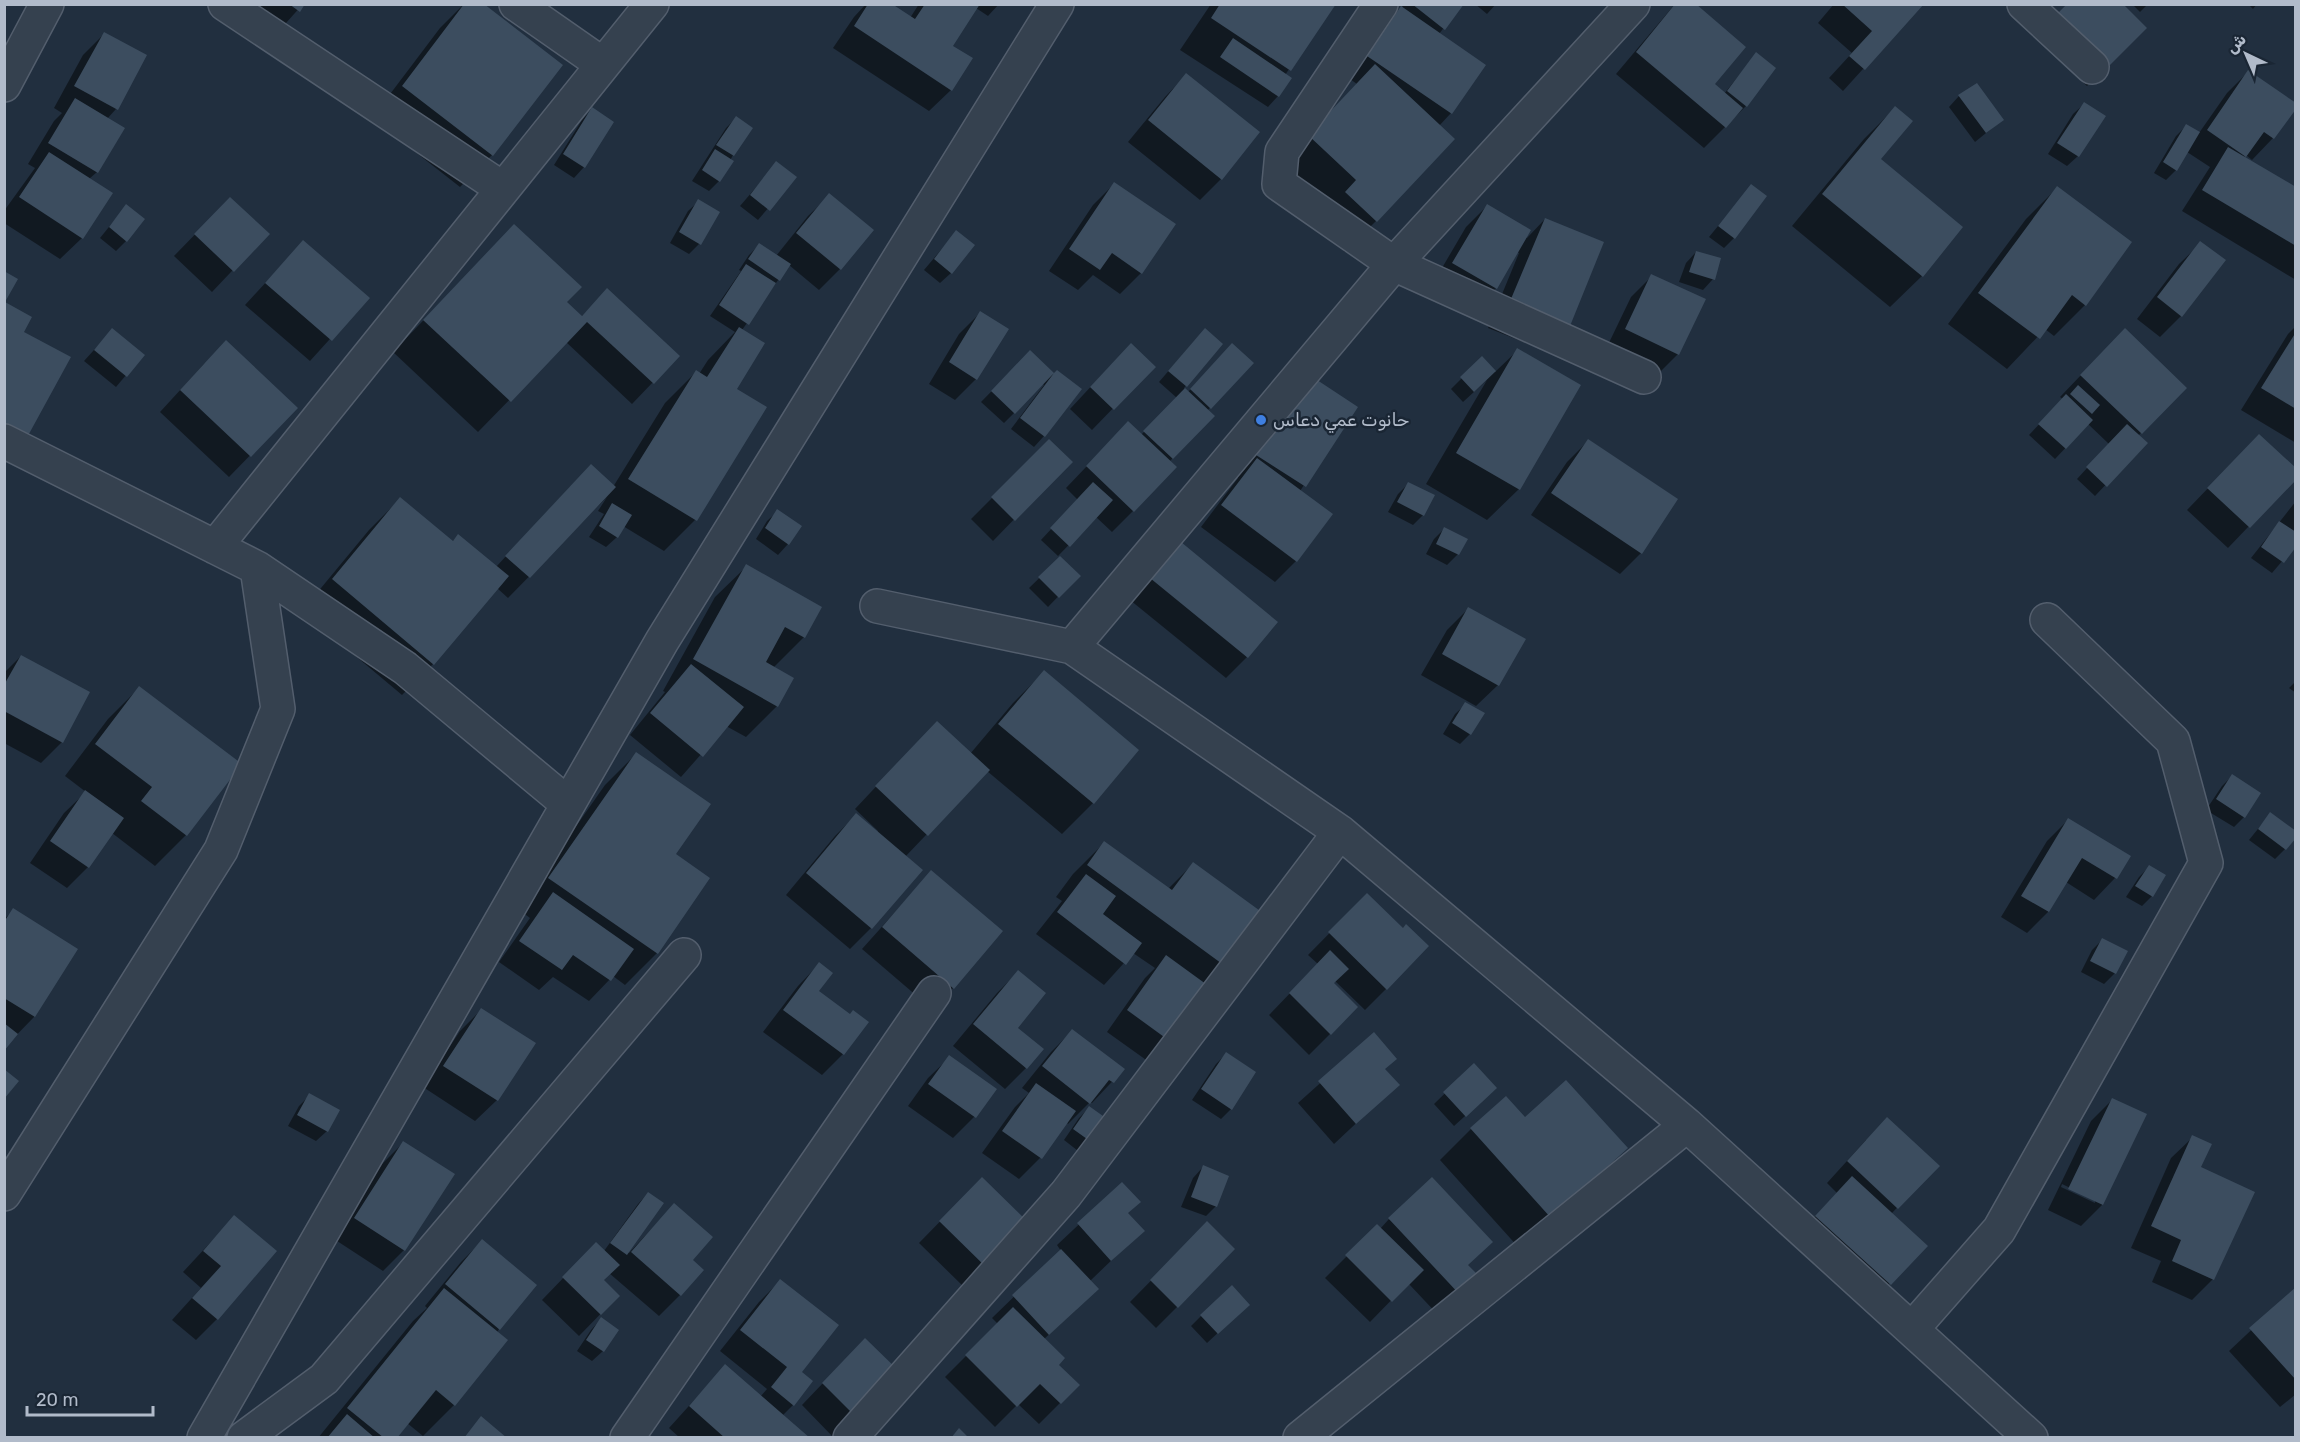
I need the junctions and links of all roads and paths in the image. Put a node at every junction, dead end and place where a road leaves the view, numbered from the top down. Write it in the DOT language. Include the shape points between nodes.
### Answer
graph roads {
  1 [pos="46,4"];
  2 [pos="225,4"];
  3 [pos="516,4"];
  4 [pos="652,4"];
  5 [pos="1057,4"];
  6 [pos="1381,4"];
  7 [pos="1633,4"];
  8 [pos="2024,5"];
  9 [pos="602,64"];
  10 [pos="2092,67"];
  11 [pos="4,85"];
  12 [pos="502,189"];
  13 [pos="1394,264"];
  14 [pos="1644,377"];
  15 [pos="4,441"];
  16 [pos="215,547"];
  17 [pos="257,568"];
  18 [pos="877,606"];
  19 [pos="2047,620"];
  20 [pos="1072,647"];
  21 [pos="568,804"];
  22 [pos="1340,832"];
  23 [pos="684,955"];
  24 [pos="934,993"];
  25 [pos="1687,1125"];
  26 [pos="4,1194"];
  27 [pos="1912,1329"];
  28 [pos="204,1437"];
  29 [pos="244,1437"];
  30 [pos="627,1437"];
  31 [pos="850,1437"];
  32 [pos="1300,1437"];
  33 [pos="2031,1437"];
  1 -- 11 [label="street"];
  2 -- 12 [label="street"];
  3 -- 9 [label="street"];
  4 -- 9 [label="street"];
  5 -- 21 [label="street" via="662,640"];
  6 -- 13 [label="street" via="1282,152 1279,184"];
  7 -- 13 [label="street"];
  8 -- 10 [label="street"];
  9 -- 12 [label="street"];
  12 -- 16 [label="street"];
  13 -- 14 [label="street"];
  13 -- 20 [label="street"];
  15 -- 16 [label="street"];
  16 -- 17 [label="street"];
  17 -- 21 [label="street" via="405,668"];
  17 -- 26 [label="street" via="278,709 221,850"];
  18 -- 20 [label="street"];
  19 -- 27 [label="street" via="2173,741 2206,862 2000,1230"];
  20 -- 22 [label="street"];
  21 -- 28 [label="street"];
  22 -- 25 [label="street"];
  22 -- 31 [label="street" via="1066,1194"];
  23 -- 29 [label="street" via="324,1378"];
  24 -- 30 [label="street"];
  25 -- 27 [label="street"];
  25 -- 32 [label="street"];
  27 -- 33 [label="street"];
}
